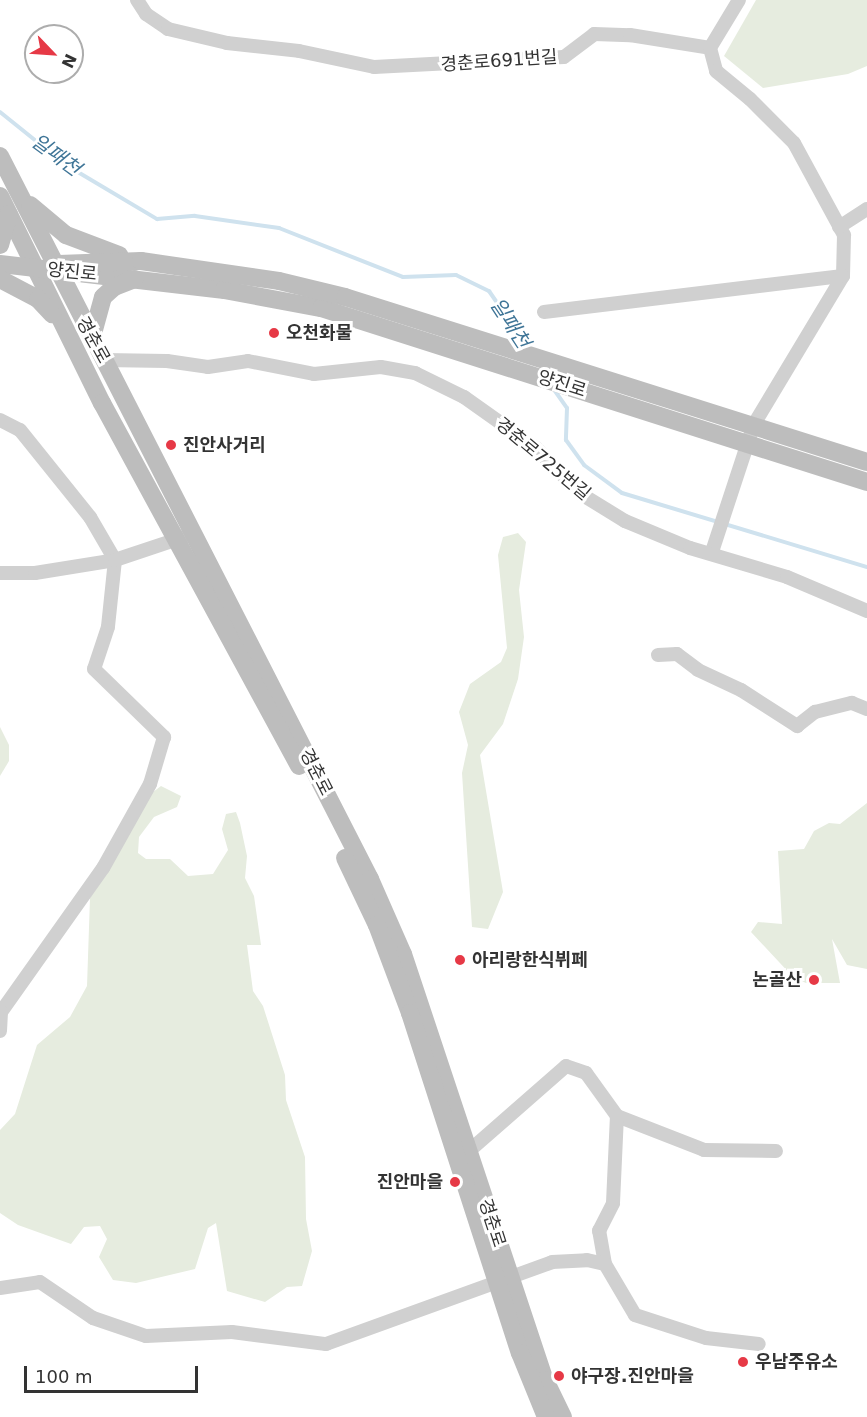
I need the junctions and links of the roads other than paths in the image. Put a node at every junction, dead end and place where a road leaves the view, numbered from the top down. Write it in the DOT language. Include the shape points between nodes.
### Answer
graph roads {
  1 [pos="137,0"];
  2 [pos="738,0"];
  3 [pos="710,48"];
  4 [pos="0,156"];
  5 [pos="0,196"];
  6 [pos="24,200"];
  7 [pos="867,209"];
  8 [pos="9,214"];
  9 [pos="839,227"];
  10 [pos="0,245"];
  11 [pos="141,261"];
  12 [pos="0,264"];
  13 [pos="48,268"];
  14 [pos="843,276"];
  15 [pos="0,279"];
  16 [pos="136,279"];
  17 [pos="544,312"];
  18 [pos="65,328"];
  19 [pos="92,337"];
  20 [pos="104,360"];
  21 [pos="0,420"];
  22 [pos="754,424"];
  23 [pos="747,444"];
  24 [pos="867,462"];
  25 [pos="867,482"];
  26 [pos="194,532"];
  27 [pos="176,542"];
  28 [pos="713,549"];
  29 [pos="115,560"];
  30 [pos="0,573"];
  31 [pos="867,611"];
  32 [pos="658,656"];
  33 [pos="867,709"];
  34 [pos="0,1032"];
  35 [pos="617,1116"];
  36 [pos="469,1151"];
  37 [pos="776,1151"];
  38 [pos="605,1264"];
  39 [pos="504,1279"];
  40 [pos="0,1288"];
  41 [pos="759,1344"];
  42 [pos="546,1417"];
  43 [pos="563,1417"];
  1 -- 3 [label="street, 경춘로691번길" via="146,14 168,29 227,43 299,51 374,67 564,57 594,34 630,35"];
  2 -- 3 [label="street"];
  3 -- 9 [label="street" via="716,71 794,143"];
  4 -- 6 [label="street, 경춘로"];
  5 -- 8 [label="street, 경춘로"];
  6 -- 11 [label="street" via="66,235"];
  6 -- 13 [label="street, 경춘로"];
  7 -- 9 [label="street"];
  8 -- 10 [label="street"];
  8 -- 13 [label="street, 경춘로"];
  9 -- 14 [label="street" via="844,235"];
  11 -- 13 [label="street, 양진로"];
  11 -- 22 [label="street, 양진로" via="279,281 500,343"];
  12 -- 13 [label="street"];
  13 -- 16 [label="street, 양진로"];
  13 -- 18 [label="street, 경춘로"];
  13 -- 19 [label="street, 경춘로"];
  14 -- 17 [label="street"];
  14 -- 22 [label="street"];
  15 -- 18 [label="street" via="38,299"];
  16 -- 19 [label="street" via="114,287 103,297"];
  16 -- 23 [label="street, 양진로" via="321,308"];
  18 -- 27 [label="street, 경춘로"];
  19 -- 20 [label="street, 경춘로"];
  20 -- 26 [label="street, 경춘로"];
  20 -- 28 [label="street, 경춘로725번길" via="167,361 208,367 248,361 314,374 381,367 416,373 464,397 536,448 581,494 625,521 690,548"];
  21 -- 29 [label="street" via="20,430 90,517"];
  22 -- 23 [label="street"];
  22 -- 24 [label="street, 양진로"];
  23 -- 25 [label="street, 양진로"];
  23 -- 28 [label="street"];
  26 -- 27 [label="street"];
  26 -- 36 [label="street, 경춘로" via="370,879 403,954"];
  27 -- 29 [label="street"];
  27 -- 39 [label="street, 경춘로" via="292,752 376,925"];
  28 -- 31 [label="street, 경춘로725번길"];
  29 -- 30 [label="street" via="34,573"];
  29 -- 34 [label="street" via="108,627 94,669 164,736 150,784 103,868 1,1012"];
  32 -- 33 [label="street" via="677,654 797,726 815,712 852,703"];
  35 -- 36 [label="street" via="586,1073 566,1066"];
  35 -- 37 [label="street" via="704,1150"];
  35 -- 38 [label="street" via="613,1203 599,1231"];
  36 -- 39 [label="street, 경춘로"];
  38 -- 39 [label="street" via="587,1260 552,1262"];
  38 -- 41 [label="street" via="635,1315 706,1338"];
  39 -- 40 [label="street" via="326,1344 232,1332 146,1335 93,1318 40,1282"];
  39 -- 42 [label="street, 경춘로" via="519,1353"];
  39 -- 43 [label="street, 경춘로"];
}
